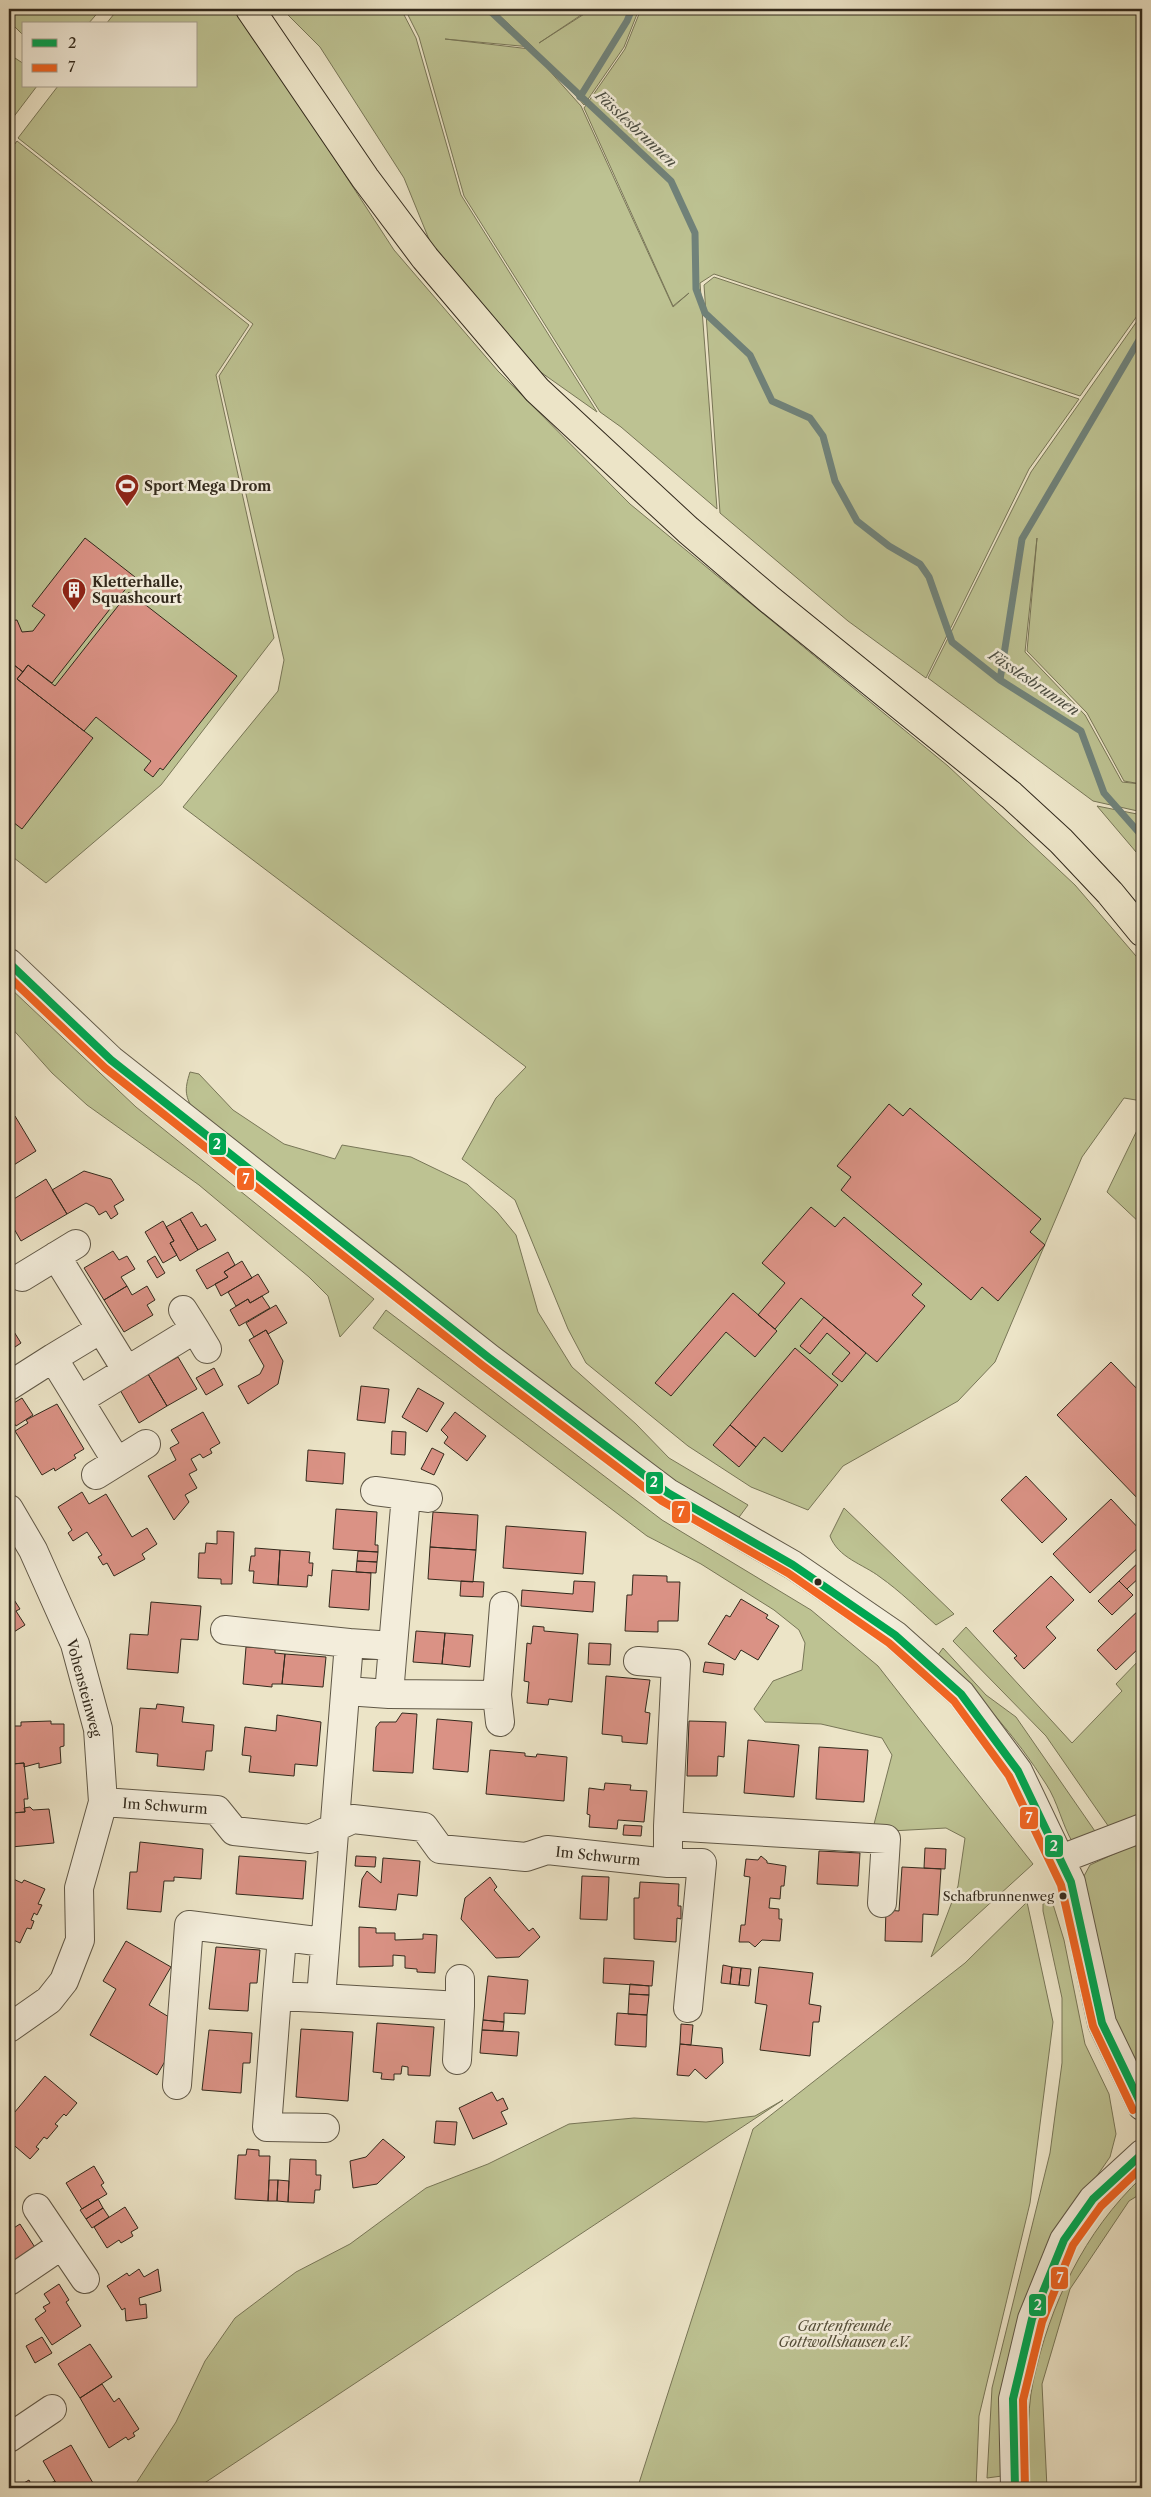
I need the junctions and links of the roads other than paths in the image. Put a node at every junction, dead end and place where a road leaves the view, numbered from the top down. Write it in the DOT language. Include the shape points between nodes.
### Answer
graph roads {
  1 [pos="250,9"];
  2 [pos="1142,932"];
  3 [pos="9,963"];
  4 [pos="22,1277"];
  5 [pos="101,1329"];
  6 [pos="195,1329"];
  7 [pos="53,1358"];
  8 [pos="127,1371"];
  9 [pos="9,1386"];
  10 [pos="79,1400"];
  11 [pos="146,1444"];
  12 [pos="376,1491"];
  13 [pos="9,1509"];
  14 [pos="504,1606"];
  15 [pos="225,1630"];
  16 [pos="349,1643"];
  17 [pos="393,1646"];
  18 [pos="638,1661"];
  19 [pos="346,1691"];
  20 [pos="389,1694"];
  21 [pos="497,1695"];
  22 [pos="500,1722"];
  23 [pos="103,1802"];
  24 [pos="668,1826"];
  25 [pos="334,1827"];
  26 [pos="707,1827"];
  27 [pos="1142,1828"];
  28 [pos="1061,1859"];
  29 [pos="702,1862"];
  30 [pos="668,1863"];
  31 [pos="882,1903"];
  32 [pos="282,1938"];
  33 [pos="324,1942"];
  34 [pos="460,1979"];
  35 [pos="277,1996"];
  36 [pos="321,1998"];
  37 [pos="460,2006"];
  38 [pos="688,2008"];
  39 [pos="9,2028"];
  40 [pos="457,2060"];
  41 [pos="177,2085"];
  42 [pos="1142,2106"];
  43 [pos="324,2128"];
  44 [pos="1142,2154"];
  45 [pos="37,2208"];
  46 [pos="62,2245"];
  47 [pos="85,2279"];
  48 [pos="9,2280"];
  49 [pos="52,2409"];
  50 [pos="9,2438"];
  51 [pos="1014,2488"];
  1 -- 2 [label="main road" via="365,178 425,258 537,390 710,549 1011,795 1061,841"];
  3 -- 28 [label="street" via="111,1060 489,1358 668,1493 793,1565 895,1635 967,1702 1018,1771"];
  4 -- 5 [label="street" via="66,1250"];
  5 -- 7 [label="street"];
  5 -- 8 [label="street"];
  6 -- 8 [label="street"];
  7 -- 9 [label="street"];
  7 -- 10 [label="street"];
  8 -- 10 [label="street"];
  10 -- 11 [label="street" via="106,1468"];
  12 -- 17 [label="street" via="417,1497"];
  13 -- 23 [label="street, Vohensteinweg" via="33,1550 75,1644 98,1728"];
  14 -- 21 [label="street"];
  15 -- 16 [label="street"];
  16 -- 17 [label="street"];
  16 -- 19 [label="street"];
  17 -- 20 [label="street"];
  18 -- 24 [label="street" via="676,1664"];
  19 -- 20 [label="street"];
  19 -- 25 [label="street"];
  20 -- 21 [label="street"];
  21 -- 22 [label="street"];
  23 -- 25 [label="street, Im Schwurm" via="217,1810 234,1831 310,1839"];
  23 -- 39 [label="street, Vohensteinweg" via="78,1888 80,1940 64,1980 49,2000"];
  24 -- 26 [label="street"];
  24 -- 30 [label="street"];
  25 -- 30 [label="street, Im Schwurm" via="353,1819 424,1827 440,1849 526,1857 547,1850"];
  25 -- 33 [label="street"];
  26 -- 29 [label="street"];
  26 -- 31 [label="street" via="886,1838"];
  27 -- 28 [label="street"];
  28 -- 42 [label="street" via="1071,1882 1102,2023"];
  29 -- 30 [label="street, Im Schwurm"];
  29 -- 38 [label="street"];
  32 -- 33 [label="street"];
  32 -- 35 [label="street"];
  32 -- 41 [label="street" via="190,1917"];
  33 -- 36 [label="street"];
  34 -- 37 [label="street"];
  35 -- 36 [label="street"];
  35 -- 43 [label="street" via="267,2126"];
  36 -- 37 [label="street"];
  37 -- 40 [label="street"];
  44 -- 51 [label="street" via="1093,2199 1064,2240 1032,2319 1013,2399"];
  45 -- 46 [label="street"];
  46 -- 47 [label="street"];
  46 -- 48 [label="street"];
  49 -- 50 [label="street"];
}
